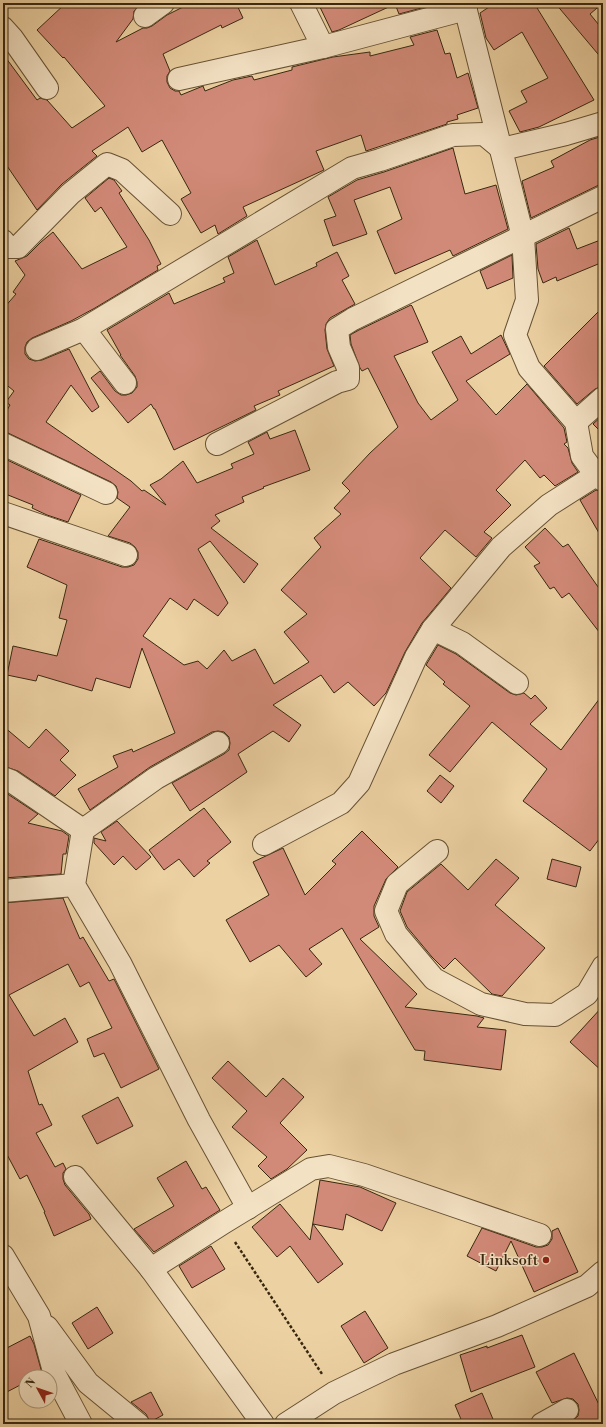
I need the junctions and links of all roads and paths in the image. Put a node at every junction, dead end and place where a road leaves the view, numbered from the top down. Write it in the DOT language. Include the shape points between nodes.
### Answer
graph roads {
  1 [pos="163,3"];
  2 [pos="301,3"];
  3 [pos="465,6"];
  4 [pos="145,16"];
  5 [pos="3,28"];
  6 [pos="322,47"];
  7 [pos="179,79"];
  8 [pos="47,88"];
  9 [pos="603,123"];
  10 [pos="502,149"];
  11 [pos="603,196"];
  12 [pos="170,214"];
  13 [pos="523,237"];
  14 [pos="3,241"];
  15 [pos="84,329"];
  16 [pos="38,349"];
  17 [pos="125,383"];
  18 [pos="603,398"];
  19 [pos="576,422"];
  20 [pos="3,444"];
  21 [pos="217,444"];
  22 [pos="600,478"];
  23 [pos="106,493"];
  24 [pos="3,513"];
  25 [pos="126,555"];
  26 [pos="433,628"];
  27 [pos="517,683"];
  28 [pos="218,743"];
  29 [pos="3,778"];
  30 [pos="83,830"];
  31 [pos="264,844"];
  32 [pos="436,851"];
  33 [pos="74,885"];
  34 [pos="3,891"];
  35 [pos="603,967"];
  36 [pos="75,1177"];
  37 [pos="248,1208"];
  38 [pos="223,1223"];
  39 [pos="540,1235"];
  40 [pos="3,1256"];
  41 [pos="151,1269"];
  42 [pos="603,1272"];
  43 [pos="39,1316"];
  44 [pos="334,1393"];
  45 [pos="567,1410"];
  46 [pos="81,1424"];
  47 [pos="138,1424"];
  48 [pos="262,1424"];
  49 [pos="286,1424"];
  50 [pos="542,1424"];
  1 -- 4 [label="street"];
  2 -- 6 [label="street"];
  3 -- 6 [label="street"];
  3 -- 10 [label="street"];
  5 -- 8 [label="street"];
  6 -- 7 [label="street"];
  9 -- 10 [label="street"];
  10 -- 13 [label="street"];
  10 -- 15 [label="street" via="484,134 453,135 352,168"];
  11 -- 13 [label="street"];
  12 -- 14 [label="street" via="122,170 107,164 70,194 18,247 8,247"];
  13 -- 19 [label="street" via="527,300 515,335 529,368"];
  13 -- 21 [label="street" via="336,329 339,347 348,368 348,379 337,382"];
  15 -- 16 [label="street"];
  15 -- 17 [label="street"];
  18 -- 19 [label="street"];
  19 -- 22 [label="street" via="582,456"];
  20 -- 23 [label="street"];
  22 -- 26 [label="street" via="549,505 501,547"];
  24 -- 25 [label="street"];
  26 -- 27 [label="street" via="462,643"];
  26 -- 31 [label="street" via="416,657 359,783 341,803"];
  28 -- 30 [label="street" via="156,778"];
  29 -- 30 [label="street" via="10,780"];
  30 -- 33 [label="street"];
  32 -- 35 [label="street" via="397,884 386,910 396,934 434,979 481,1004 525,1014 555,1015 587,994"];
  33 -- 34 [label="street"];
  33 -- 37 [label="street" via="120,963"];
  36 -- 41 [label="street"];
  37 -- 38 [label="street"];
  37 -- 39 [label="street" via="311,1169 329,1166 364,1175"];
  38 -- 41 [label="street"];
  38 -- 44 [label="path"];
  40 -- 43 [label="street"];
  41 -- 48 [label="street"];
  42 -- 44 [label="street" via="587,1286 497,1326 394,1364"];
  43 -- 46 [label="street" via="55,1375"];
  43 -- 47 [label="street" via="88,1383"];
  44 -- 49 [label="street"];
  45 -- 50 [label="street"];
}
